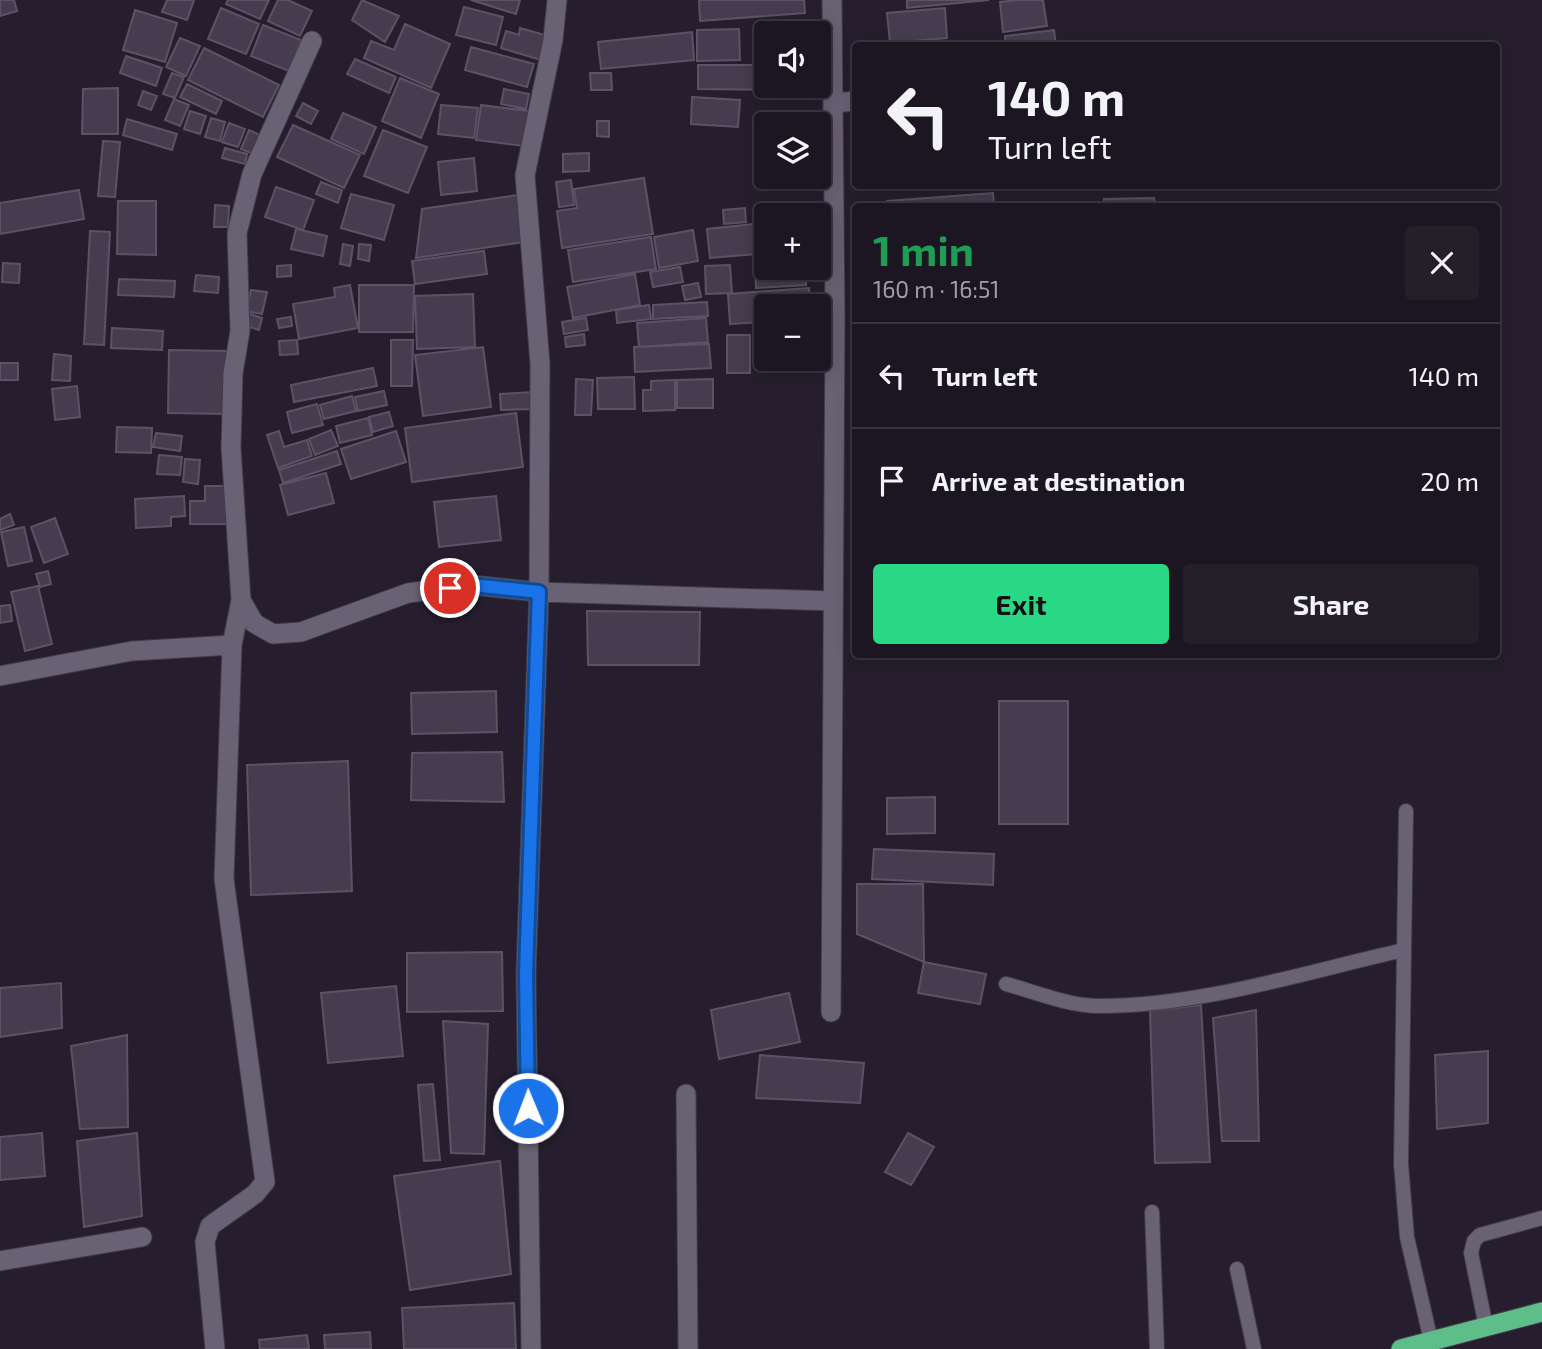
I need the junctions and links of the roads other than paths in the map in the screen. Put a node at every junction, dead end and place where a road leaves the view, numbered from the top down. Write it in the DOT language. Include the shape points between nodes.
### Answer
graph roads {
  1 [pos="557,0"];
  2 [pos="832,0"];
  3 [pos="312,41"];
  4 [pos="852,101"];
  5 [pos="833,103"];
  6 [pos="539,592"];
  7 [pos="241,600"];
  8 [pos="833,601"];
  9 [pos="232,645"];
  10 [pos="0,676"];
  11 [pos="1406,811"];
  12 [pos="1404,950"];
  13 [pos="1006,984"];
  14 [pos="831,1012"];
  15 [pos="686,1094"];
  16 [pos="1152,1212"];
  17 [pos="1542,1218"];
  18 [pos="142,1237"];
  19 [pos="0,1261"];
  20 [pos="1237,1269"];
  21 [pos="1542,1312"];
  22 [pos="1486,1327"];
  23 [pos="1431,1341"];
  24 [pos="215,1349"];
  25 [pos="531,1349"];
  26 [pos="688,1349"];
  27 [pos="1157,1349"];
  28 [pos="1254,1349"];
  29 [pos="1401,1349"];
  1 -- 6 [label="street" via="525,175 540,365"];
  2 -- 5 [label="street"];
  3 -- 7 [label="street" via="252,174 237,233 240,331 233,373 231,448"];
  4 -- 5 [label="street"];
  5 -- 8 [label="street"];
  6 -- 7 [label="street" via="472,585 408,593 301,632 273,634 254,623"];
  6 -- 8 [label="street"];
  6 -- 25 [label="street" via="526,974"];
  7 -- 9 [label="street"];
  8 -- 14 [label="street"];
  9 -- 10 [label="street" via="132,651"];
  9 -- 24 [label="street" via="224,880 265,1182 255,1195 210,1226 205,1242"];
  11 -- 12 [label="lane"];
  12 -- 13 [label="lane" via="1181,1000 1098,1006"];
  12 -- 23 [label="lane" via="1401,1164 1407,1237"];
  15 -- 26 [label="street"];
  16 -- 27 [label="lane"];
  17 -- 22 [label="lane" via="1480,1235 1474,1241 1471,1253"];
  18 -- 19 [label="street"];
  20 -- 28 [label="lane"];
  21 -- 22 [label="highway"];
  22 -- 23 [label="highway"];
  23 -- 29 [label="highway"];
}
